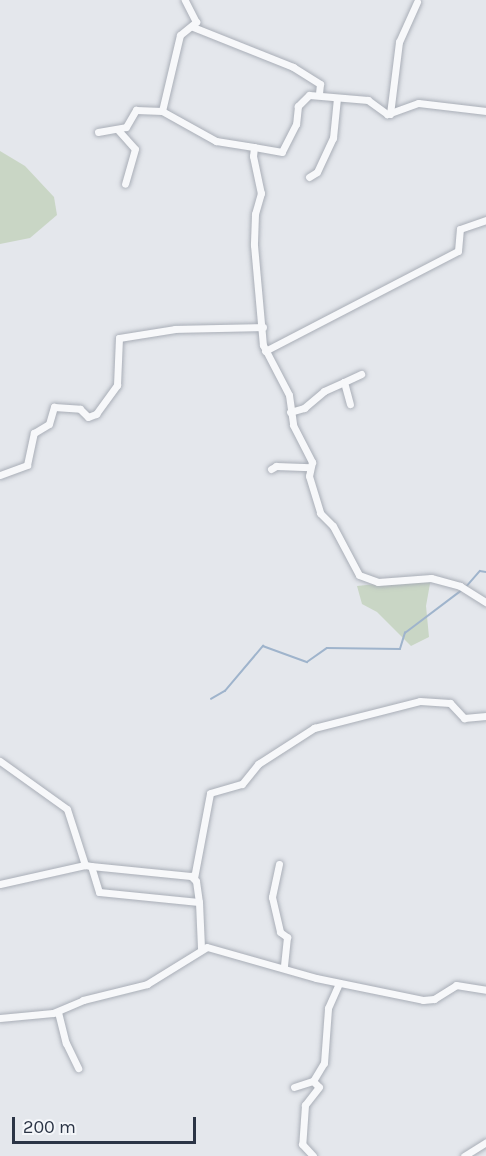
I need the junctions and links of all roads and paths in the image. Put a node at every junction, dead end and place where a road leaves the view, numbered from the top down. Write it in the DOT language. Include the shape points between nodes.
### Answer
graph roads {
  1 [pos="185,0"];
  2 [pos="417,2"];
  3 [pos="193,27"];
  4 [pos="319,94"];
  5 [pos="337,98"];
  6 [pos="162,111"];
  7 [pos="486,111"];
  8 [pos="390,114"];
  9 [pos="118,130"];
  10 [pos="98,132"];
  11 [pos="254,147"];
  12 [pos="309,177"];
  13 [pos="125,184"];
  14 [pos="486,220"];
  15 [pos="263,327"];
  16 [pos="265,351"];
  17 [pos="361,374"];
  18 [pos="344,382"];
  19 [pos="350,404"];
  20 [pos="290,412"];
  21 [pos="310,467"];
  22 [pos="271,469"];
  23 [pos="0,475"];
  24 [pos="486,602"];
  25 [pos="486,716"];
  26 [pos="0,761"];
  27 [pos="279,864"];
  28 [pos="88,866"];
  29 [pos="194,878"];
  30 [pos="0,884"];
  31 [pos="199,902"];
  32 [pos="201,948"];
  33 [pos="284,968"];
  34 [pos="339,983"];
  35 [pos="486,990"];
  36 [pos="58,1012"];
  37 [pos="0,1018"];
  38 [pos="78,1068"];
  39 [pos="313,1081"];
  40 [pos="294,1087"];
  41 [pos="486,1142"];
  42 [pos="313,1156"];
  43 [pos="464,1156"];
  1 -- 3 [label="street" via="195,18"];
  2 -- 8 [label="street" via="399,42"];
  3 -- 4 [label="street" via="293,66 320,84"];
  3 -- 6 [label="street" via="180,35"];
  4 -- 5 [label="street"];
  4 -- 11 [label="street" via="309,95 298,106 296,124 282,152"];
  5 -- 8 [label="street" via="368,100"];
  5 -- 12 [label="street" via="333,138 317,172"];
  6 -- 9 [label="street" via="136,110 126,127"];
  6 -- 11 [label="street" via="216,141"];
  7 -- 8 [label="street" via="418,103"];
  9 -- 10 [label="street"];
  9 -- 13 [label="street" via="135,149"];
  11 -- 15 [label="street" via="253,168 261,190 254,245"];
  14 -- 16 [label="street" via="460,229 458,251"];
  15 -- 16 [label="street"];
  15 -- 23 [label="street" via="175,329 119,338 117,386 96,414 88,417 80,409 54,407 48,424 34,433 27,465"];
  16 -- 20 [label="street" via="289,395"];
  17 -- 18 [label="street"];
  18 -- 19 [label="street"];
  18 -- 20 [label="street" via="324,391 304,408"];
  20 -- 21 [label="street" via="312,462"];
  21 -- 22 [label="street"];
  21 -- 24 [label="street" via="320,513 333,526 359,575 378,582 431,578 460,586"];
  25 -- 29 [label="street" via="464,718 450,703 420,701 314,728 258,764 242,784 210,793"];
  26 -- 28 [label="street" via="67,809"];
  27 -- 33 [label="street" via="272,897 280,932 287,937"];
  28 -- 29 [label="street"];
  28 -- 30 [label="street"];
  28 -- 31 [label="street" via="96,889 102,893"];
  29 -- 31 [label="street"];
  31 -- 32 [label="street"];
  32 -- 33 [label="street"];
  32 -- 36 [label="street" via="147,984 83,1000"];
  33 -- 34 [label="street"];
  34 -- 35 [label="street" via="428,1001 456,985"];
  34 -- 39 [label="street" via="328,1008 324,1063"];
  36 -- 37 [label="street"];
  36 -- 38 [label="street"];
  39 -- 40 [label="street"];
  39 -- 42 [label="street" via="319,1087 305,1105 302,1144"];
  41 -- 43 [label="street"];
}
